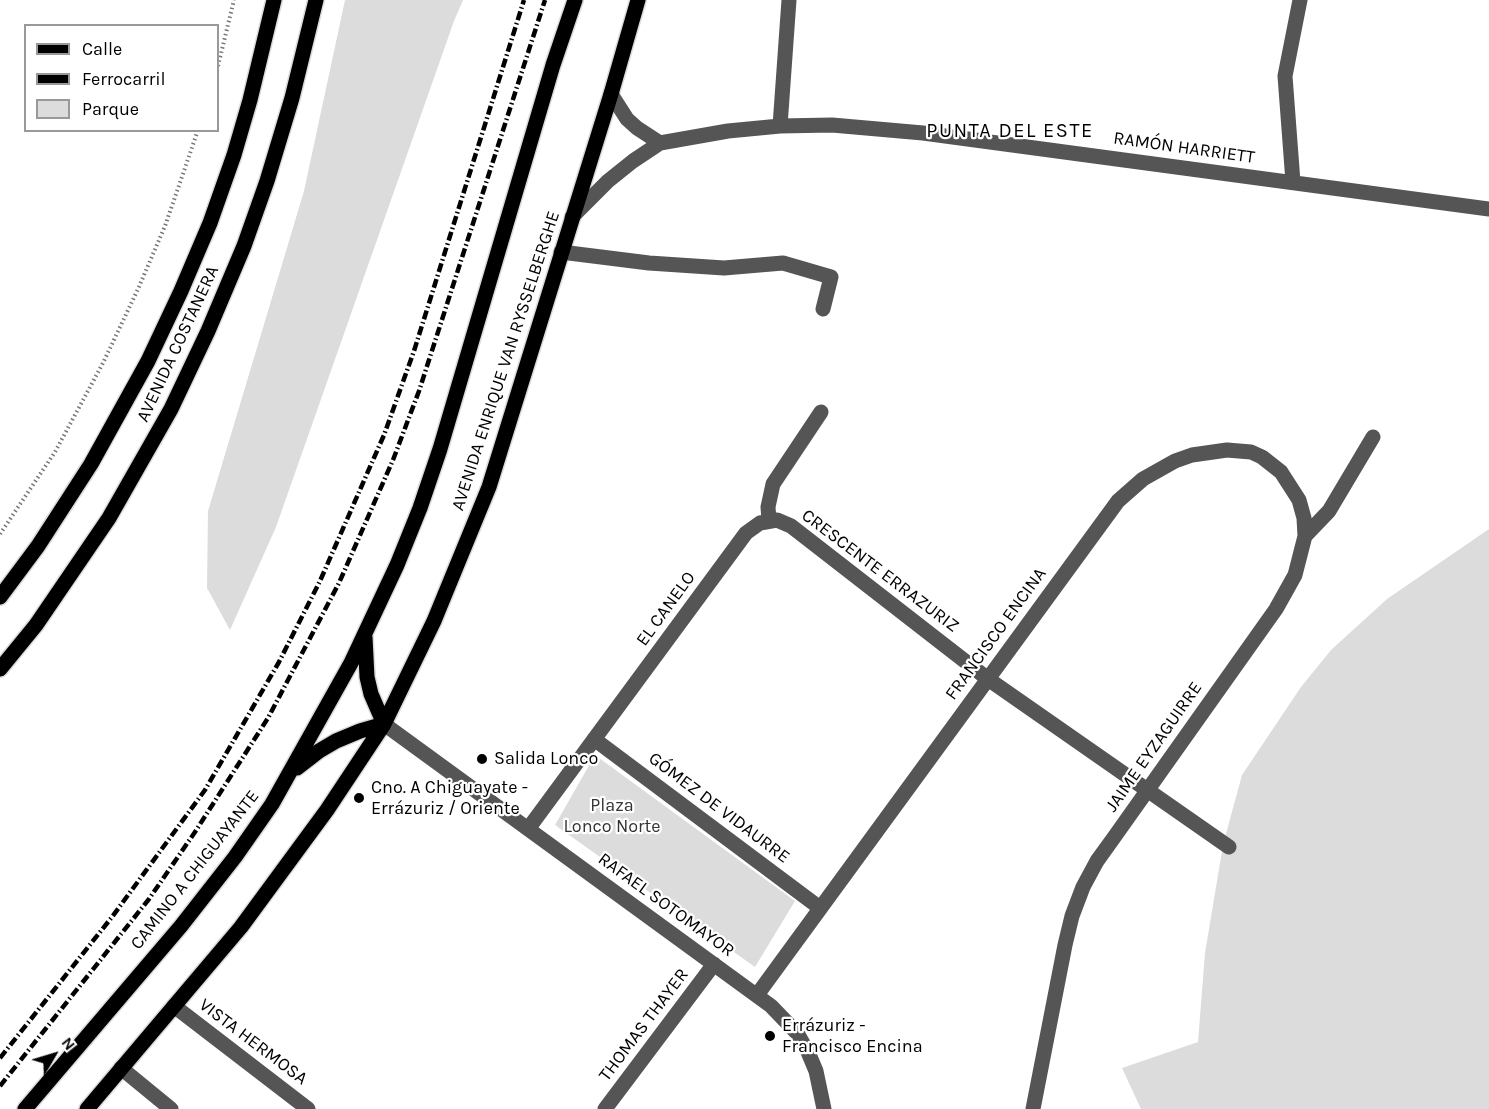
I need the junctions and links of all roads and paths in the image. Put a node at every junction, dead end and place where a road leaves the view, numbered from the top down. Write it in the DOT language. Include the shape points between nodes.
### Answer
graph roads {
  1 [pos="234,0"];
  2 [pos="274,0"];
  3 [pos="316,0"];
  4 [pos="575,0"];
  5 [pos="638,0"];
  6 [pos="789,0"];
  7 [pos="1300,0"];
  8 [pos="219,62"];
  9 [pos="611,94"];
  10 [pos="780,126"];
  11 [pos="197,132"];
  12 [pos="660,143"];
  13 [pos="1293,182"];
  14 [pos="1489,209"];
  15 [pos="572,217"];
  16 [pos="561,252"];
  17 [pos="823,309"];
  18 [pos="821,412"];
  19 [pos="1373,437"];
  20 [pos="769,520"];
  21 [pos="0,534"];
  22 [pos="1305,536"];
  23 [pos="0,597"];
  24 [pos="365,633"];
  25 [pos="0,669"];
  26 [pos="988,679"];
  27 [pos="384,724"];
  28 [pos="594,740"];
  29 [pos="288,776"];
  30 [pos="1147,791"];
  31 [pos="528,829"];
  32 [pos="1229,848"];
  33 [pos="820,908"];
  34 [pos="714,964"];
  35 [pos="757,995"];
  36 [pos="174,1006"];
  37 [pos="122,1068"];
  38 [pos="25,1109"];
  39 [pos="87,1109"];
  40 [pos="171,1109"];
  41 [pos="308,1109"];
  42 [pos="605,1109"];
  43 [pos="824,1109"];
  44 [pos="1033,1109"];
  1 -- 8 [label="path"];
  2 -- 23 [label="main road, AVENIDA COSTANERA" via="234,155 181,291 148,361 91,464"];
  3 -- 25 [label="main road, AVENIDA COSTANERA" via="267,181 200,347 109,518 36,626"];
  4 -- 24 [label="main road, AVENIDA ENRIQUE VAN RYSSELBERGHE" via="440,450 409,537"];
  5 -- 9 [label="main road, AVENIDA ENRIQUE VAN RYSSELBERGHE"];
  6 -- 10 [label="street"];
  7 -- 13 [label="street" via="1285,76"];
  9 -- 12 [label="street" via="627,119"];
  9 -- 15 [label="main road, AVENIDA ENRIQUE VAN RYSSELBERGHE"];
  10 -- 12 [label="street, RAMÓN HARRIETT"];
  10 -- 13 [label="street, RAMÓN HARRIETT" via="877,128"];
  11 -- 21 [label="path" via="160,236 103,363 55,452"];
  12 -- 15 [label="street, RAMÓN HARRIETT" via="608,181"];
  13 -- 14 [label="street, RAMÓN HARRIETT"];
  15 -- 16 [label="main road, AVENIDA ENRIQUE VAN RYSSELBERGHE"];
  16 -- 17 [label="street" via="724,268 783,263 831,277"];
  16 -- 27 [label="main road, AVENIDA ENRIQUE VAN RYSSELBERGHE" via="489,487 434,621"];
  18 -- 20 [label="street" via="773,483"];
  19 -- 22 [label="street, JAIME EYZAGUIRRE" via="1329,511"];
  20 -- 26 [label="street, CRESCENTE ERRAZURIZ" via="791,526"];
  20 -- 28 [label="street, EL CANELO" via="746,533"];
  22 -- 26 [label="street, FRANCISCO ENCINA" via="1304,518 1294,490 1281,472 1262,457 1227,450 1175,461 1143,479 1118,501"];
  22 -- 30 [label="street, JAIME EYZAGUIRRE" via="1287,593"];
  24 -- 27 [label="main road" via="367,677"];
  24 -- 29 [label="main road, CAMINO A CHIGUAYANTE"];
  26 -- 30 [label="street, CRESCENTE ERRAZURIZ"];
  26 -- 33 [label="street, FRANCISCO ENCINA"];
  27 -- 29 [label="main road" via="336,741"];
  27 -- 31 [label="street, RAFAEL SOTOMAYOR"];
  27 -- 36 [label="main road" via="285,869"];
  28 -- 31 [label="street, EL CANELO"];
  28 -- 33 [label="street, GÓMEZ DE VIDAURRE"];
  29 -- 38 [label="main road, CAMINO A CHIGUAYANTE" via="235,857 194,909"];
  30 -- 32 [label="street, CRESCENTE ERRAZURIZ"];
  30 -- 44 [label="street, JAIME EYZAGUIRRE" via="1098,861 1072,916"];
  31 -- 34 [label="street, RAFAEL SOTOMAYOR"];
  33 -- 35 [label="street, FRANCISCO ENCINA"];
  34 -- 35 [label="street, RAFAEL SOTOMAYOR"];
  34 -- 42 [label="street, THOMAS THAYER"];
  35 -- 43 [label="street, RAFAEL SOTOMAYOR" via="785,1019 808,1052"];
  36 -- 37 [label="main road"];
  36 -- 41 [label="street, VISTA HERMOSA"];
  37 -- 39 [label="main road"];
  37 -- 40 [label="street"];
}
